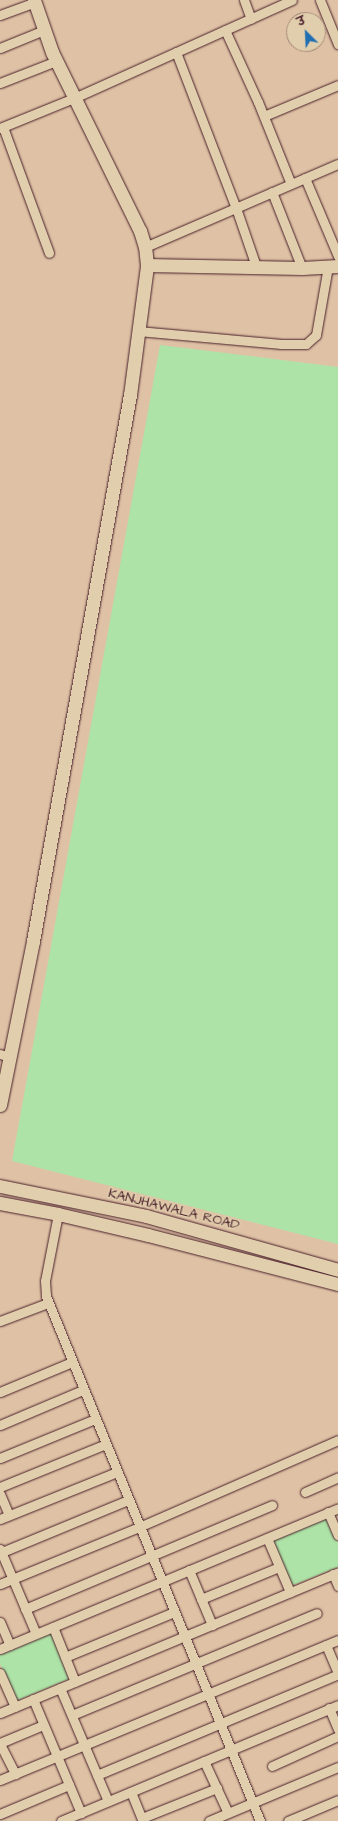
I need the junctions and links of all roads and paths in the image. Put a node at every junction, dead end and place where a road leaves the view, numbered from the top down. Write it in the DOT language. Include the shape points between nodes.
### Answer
graph roads {
  1 [pos="244,0"];
  2 [pos="292,0"];
  3 [pos="320,0"];
  4 [pos="34,1"];
  5 [pos="0,15"];
  6 [pos="251,19"];
  7 [pos="335,28"];
  8 [pos="44,30"];
  9 [pos="226,30"];
  10 [pos="338,44"];
  11 [pos="0,48"];
  12 [pos="176,52"];
  13 [pos="56,61"];
  14 [pos="0,83"];
  15 [pos="338,85"];
  16 [pos="74,98"];
  17 [pos="264,116"];
  18 [pos="2,127"];
  19 [pos="338,164"];
  20 [pos="305,178"];
  21 [pos="292,184"];
  22 [pos="272,192"];
  23 [pos="236,208"];
  24 [pos="145,247"];
  25 [pos="49,253"];
  26 [pos="338,256"];
  27 [pos="147,265"];
  28 [pos="256,266"];
  29 [pos="333,266"];
  30 [pos="302,268"];
  31 [pos="138,331"];
  32 [pos="5,1056"];
  33 [pos="0,1105"];
  34 [pos="0,1186"];
  35 [pos="0,1203"];
  36 [pos="58,1214"];
  37 [pos="338,1270"];
  38 [pos="338,1284"];
  39 [pos="48,1302"];
  40 [pos="0,1321"];
  41 [pos="72,1362"];
  42 [pos="84,1390"];
  43 [pos="0,1392"];
  44 [pos="95,1419"];
  45 [pos="0,1425"];
  46 [pos="338,1440"];
  47 [pos="106,1444"];
  48 [pos="0,1458"];
  49 [pos="117,1472"];
  50 [pos="338,1477"];
  51 [pos="0,1487"];
  52 [pos="305,1492"];
  53 [pos="0,1494"];
  54 [pos="128,1500"];
  55 [pos="272,1505"];
  56 [pos="338,1508"];
  57 [pos="328,1512"];
  58 [pos="9,1515"];
  59 [pos="0,1518"];
  60 [pos="139,1526"];
  61 [pos="338,1536"];
  62 [pos="267,1538"];
  63 [pos="1,1550"];
  64 [pos="151,1556"];
  65 [pos="279,1567"];
  66 [pos="189,1570"];
  67 [pos="335,1573"];
  68 [pos="13,1579"];
  69 [pos="162,1582"];
  70 [pos="0,1584"];
  71 [pos="338,1586"];
  72 [pos="290,1592"];
  73 [pos="201,1599"];
  74 [pos="25,1609"];
  75 [pos="174,1612"];
  76 [pos="317,1613"];
  77 [pos="0,1622"];
  78 [pos="212,1625"];
  79 [pos="52,1627"];
  80 [pos="36,1634"];
  81 [pos="184,1636"];
  82 [pos="338,1640"];
  83 [pos="10,1645"];
  84 [pos="326,1645"];
  85 [pos="0,1649"];
  86 [pos="65,1657"];
  87 [pos="195,1664"];
  88 [pos="338,1674"];
  89 [pos="1,1679"];
  90 [pos="75,1682"];
  91 [pos="60,1688"];
  92 [pos="208,1694"];
  93 [pos="33,1699"];
  94 [pos="15,1707"];
  95 [pos="334,1707"];
  96 [pos="0,1713"];
  97 [pos="72,1715"];
  98 [pos="220,1723"];
  99 [pos="43,1725"];
  100 [pos="338,1729"];
  101 [pos="338,1736"];
  102 [pos="0,1743"];
  103 [pos="84,1745"];
  104 [pos="231,1750"];
  105 [pos="57,1757"];
  106 [pos="204,1761"];
  107 [pos="272,1766"];
  108 [pos="338,1767"];
  109 [pos="15,1774"];
  110 [pos="97,1775"];
  111 [pos="0,1780"];
  112 [pos="69,1785"];
  113 [pos="217,1788"];
  114 [pos="131,1792"];
  115 [pos="338,1800"];
  116 [pos="108,1801"];
  117 [pos="252,1803"];
  118 [pos="81,1813"];
  119 [pos="228,1813"];
  120 [pos="0,1814"];
  121 [pos="142,1820"];
  122 [pos="61,1821"];
  123 [pos="209,1821"];
  124 [pos="260,1821"];
  125 [pos="288,1821"];
  1 -- 6 [label="street"];
  2 -- 6 [label="street"];
  3 -- 7 [label="street"];
  4 -- 5 [label="street"];
  4 -- 8 [label="street"];
  6 -- 9 [label="street"];
  7 -- 10 [label="street"];
  8 -- 11 [label="street"];
  8 -- 13 [label="street"];
  9 -- 12 [label="street"];
  9 -- 17 [label="street"];
  12 -- 16 [label="street"];
  12 -- 23 [label="street"];
  13 -- 14 [label="street"];
  13 -- 16 [label="street"];
  15 -- 17 [label="street"];
  16 -- 18 [label="street"];
  16 -- 24 [label="street" via="140,231"];
  17 -- 21 [label="street"];
  18 -- 25 [label="street"];
  19 -- 20 [label="street"];
  20 -- 21 [label="street"];
  20 -- 26 [label="street"];
  21 -- 22 [label="street"];
  22 -- 23 [label="street"];
  22 -- 30 [label="street"];
  23 -- 24 [label="street"];
  23 -- 28 [label="street"];
  24 -- 27 [label="street"];
  27 -- 28 [label="street"];
  27 -- 31 [label="street"];
  28 -- 30 [label="street"];
  29 -- 30 [label="street"];
  29 -- 31 [label="street" via="316,335 306,344"];
  31 -- 32 [label="street" via="126,415 33,941"];
  32 -- 33 [label="street"];
  34 -- 37 [label="street, KANJHAWALA ROAD" via="146,1216"];
  35 -- 36 [label="street"];
  36 -- 38 [label="street"];
  36 -- 39 [label="street" via="45,1281"];
  39 -- 40 [label="street"];
  39 -- 41 [label="street"];
  41 -- 42 [label="street"];
  41 -- 43 [label="street"];
  42 -- 44 [label="street"];
  42 -- 45 [label="street"];
  44 -- 47 [label="street"];
  44 -- 48 [label="street"];
  46 -- 60 [label="street"];
  47 -- 49 [label="street"];
  47 -- 51 [label="street"];
  49 -- 54 [label="street"];
  49 -- 58 [label="street"];
  50 -- 52 [label="street"];
  53 -- 58 [label="street"];
  54 -- 60 [label="street"];
  54 -- 63 [label="street"];
  55 -- 64 [label="street"];
  56 -- 57 [label="street"];
  57 -- 61 [label="street"];
  57 -- 62 [label="street"];
  58 -- 59 [label="street"];
  60 -- 64 [label="street"];
  60 -- 68 [label="street"];
  62 -- 65 [label="street"];
  62 -- 66 [label="street"];
  63 -- 68 [label="street"];
  64 -- 69 [label="street"];
  64 -- 74 [label="street"];
  65 -- 72 [label="street"];
  65 -- 73 [label="street"];
  66 -- 69 [label="street"];
  66 -- 73 [label="street"];
  67 -- 71 [label="street"];
  67 -- 72 [label="street"];
  68 -- 70 [label="street"];
  68 -- 74 [label="street"];
  69 -- 75 [label="street"];
  69 -- 79 [label="street"];
  72 -- 78 [label="street"];
  73 -- 78 [label="street"];
  74 -- 80 [label="street"];
  75 -- 81 [label="street"];
  75 -- 86 [label="street"];
  76 -- 87 [label="street"];
  77 -- 83 [label="street"];
  78 -- 81 [label="street"];
  79 -- 80 [label="street"];
  79 -- 86 [label="street"];
  80 -- 83 [label="street"];
  81 -- 87 [label="street"];
  81 -- 90 [label="street"];
  82 -- 84 [label="street"];
  83 -- 85 [label="street"];
  84 -- 88 [label="street"];
  84 -- 92 [label="street"];
  86 -- 90 [label="street"];
  87 -- 92 [label="street"];
  87 -- 97 [label="street"];
  88 -- 98 [label="street"];
  89 -- 94 [label="street"];
  90 -- 91 [label="street"];
  91 -- 93 [label="street"];
  91 -- 97 [label="street"];
  92 -- 98 [label="street"];
  92 -- 103 [label="street"];
  93 -- 94 [label="street"];
  93 -- 99 [label="street"];
  94 -- 96 [label="street"];
  95 -- 100 [label="street"];
  95 -- 104 [label="street"];
  97 -- 103 [label="street"];
  98 -- 104 [label="street"];
  98 -- 110 [label="street"];
  99 -- 102 [label="street"];
  99 -- 105 [label="street"];
  101 -- 107 [label="street"];
  102 -- 109 [label="street"];
  103 -- 105 [label="street"];
  103 -- 110 [label="street"];
  104 -- 106 [label="street"];
  104 -- 117 [label="street"];
  105 -- 109 [label="street"];
  105 -- 112 [label="street"];
  106 -- 113 [label="street"];
  106 -- 114 [label="street"];
  108 -- 117 [label="street"];
  109 -- 111 [label="street"];
  110 -- 116 [label="street"];
  112 -- 118 [label="street"];
  112 -- 120 [label="street"];
  113 -- 119 [label="street"];
  113 -- 121 [label="street"];
  114 -- 116 [label="street"];
  114 -- 121 [label="street"];
  115 -- 125 [label="street"];
  116 -- 118 [label="street"];
  117 -- 119 [label="street"];
  117 -- 124 [label="street"];
  118 -- 122 [label="street"];
  119 -- 123 [label="street"];
}
